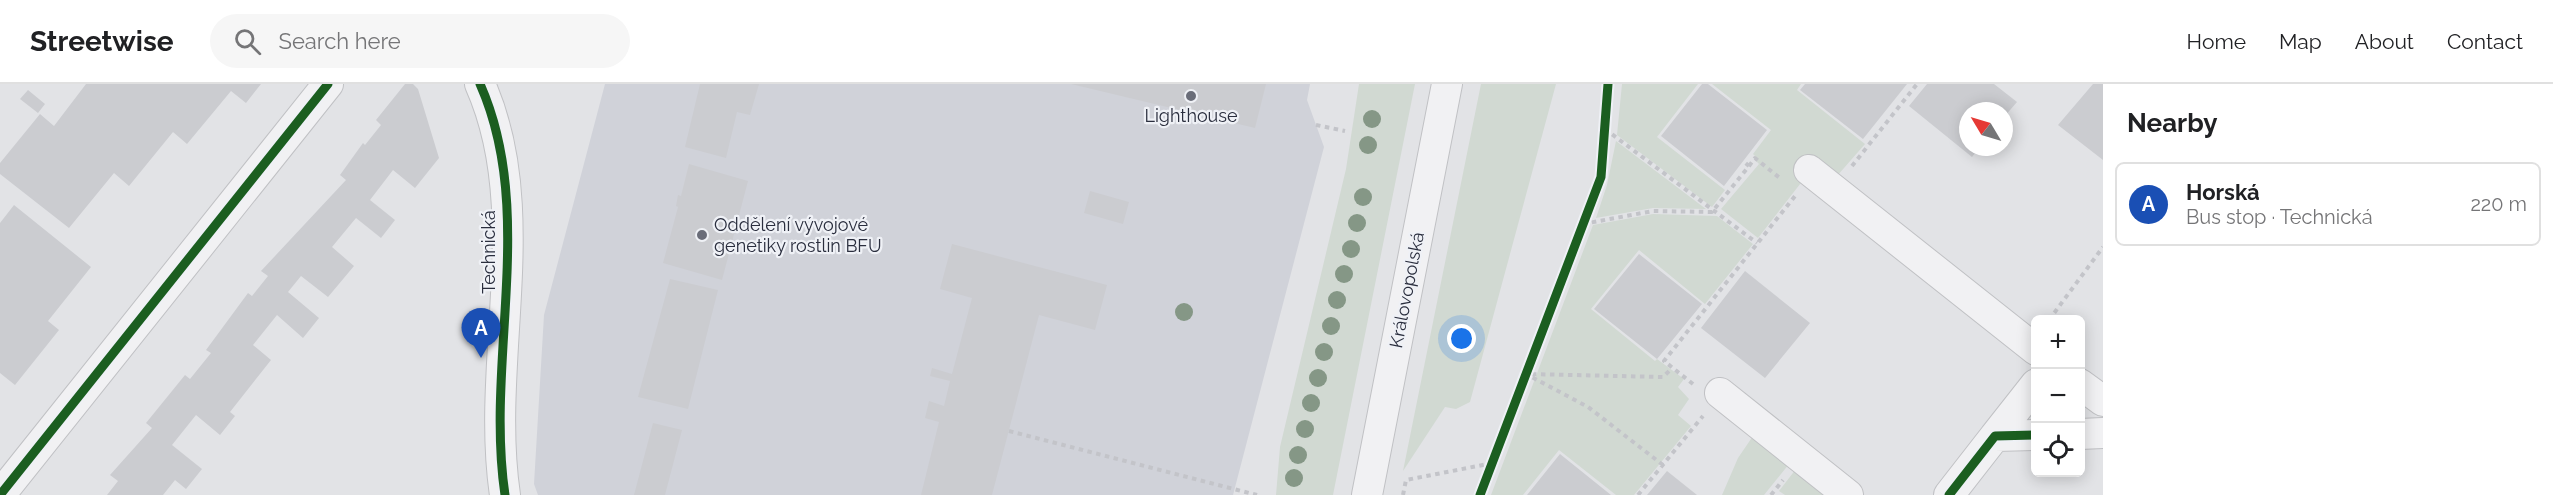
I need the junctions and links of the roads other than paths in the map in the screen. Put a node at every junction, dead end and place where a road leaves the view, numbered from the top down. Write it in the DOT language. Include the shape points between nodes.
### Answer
graph roads {
  1 [pos="328,84"];
  2 [pos="480,84"];
  3 [pos="1447,84"];
  4 [pos="1807,179"];
  5 [pos="2031,346"];
  6 [pos="2085,388"];
  7 [pos="2031,390"];
  8 [pos="2103,401"];
  9 [pos="1714,402"];
  10 [pos="2103,433"];
  11 [pos="2085,434"];
  12 [pos="2031,435"];
  13 [pos="1995,436"];
  14 [pos="0,495"];
  15 [pos="506,495"];
  16 [pos="1367,495"];
  17 [pos="1848,495"];
  18 [pos="1949,495"];
  1 -- 14 [label="street"];
  2 -- 15 [label="street, Technická" via="500,156 508,223 498,407"];
  3 -- 16 [label="street, Královopolská"];
  4 -- 5 [label="street"];
  6 -- 8 [label="street"];
  7 -- 13 [label="street"];
  9 -- 17 [label="street"];
  10 -- 11 [label="street"];
  12 -- 13 [label="street"];
  13 -- 18 [label="street"];
}
